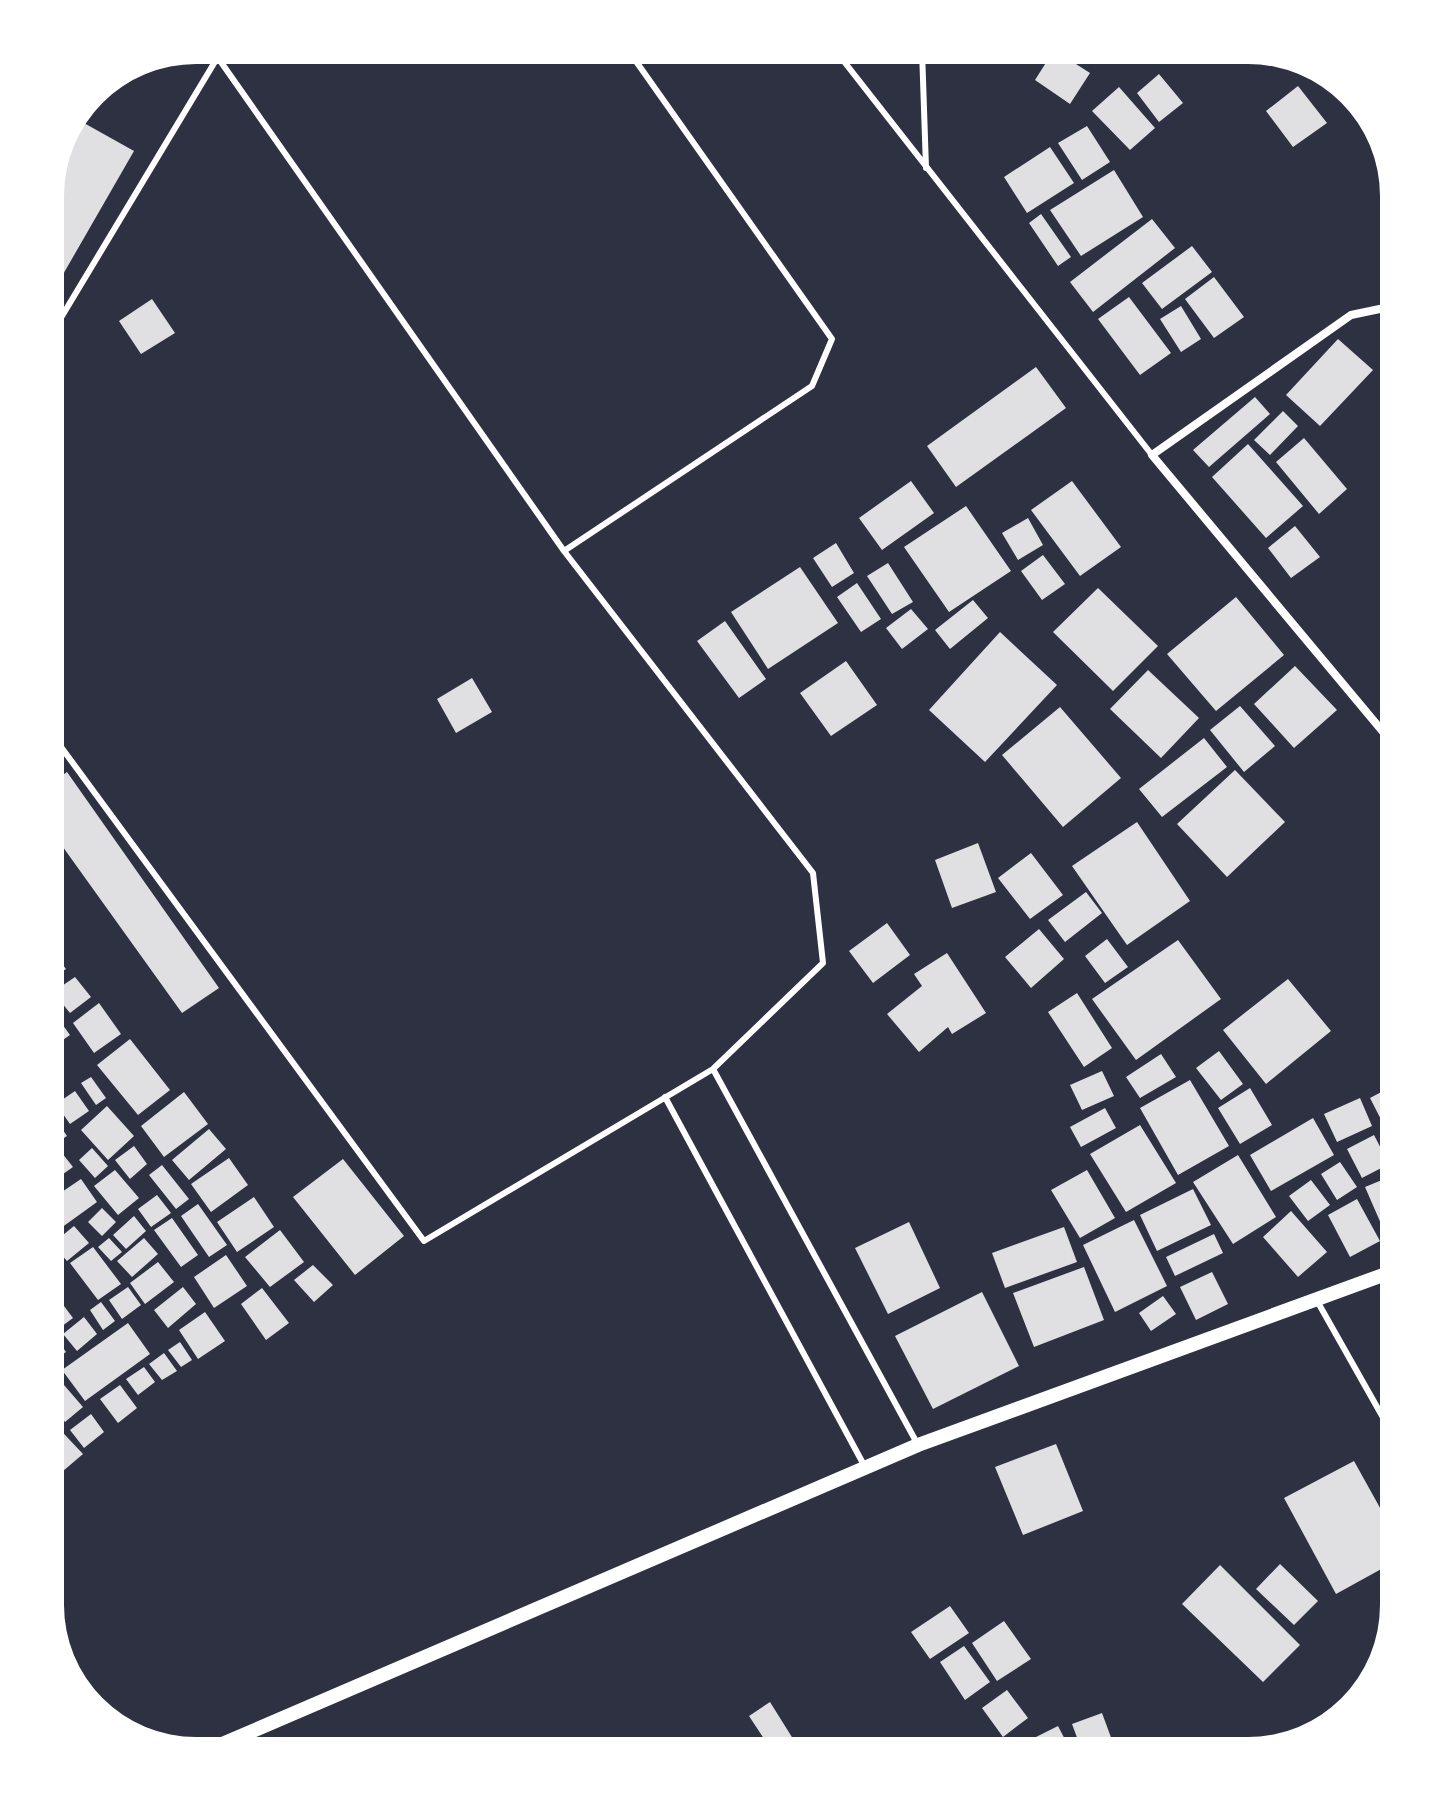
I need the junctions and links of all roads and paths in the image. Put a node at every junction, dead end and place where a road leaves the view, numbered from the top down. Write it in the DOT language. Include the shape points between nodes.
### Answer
graph roads {
  1 [pos="212,64"];
  2 [pos="227,64"];
  3 [pos="638,64"];
  4 [pos="846,64"];
  5 [pos="922,64"];
  6 [pos="926,168"];
  7 [pos="1380,309"];
  8 [pos="64,313"];
  9 [pos="1152,455"];
  10 [pos="564,551"];
  11 [pos="1380,728"];
  12 [pos="64,751"];
  13 [pos="713,1069"];
  14 [pos="665,1097"];
  15 [pos="1380,1276"];
  16 [pos="1316,1299"];
  17 [pos="1380,1412"];
  18 [pos="918,1445"];
  19 [pos="865,1467"];
  20 [pos="238,1737"];
  1 -- 8 [label="lane"];
  2 -- 10 [label="lane"];
  3 -- 10 [label="lane" via="832,339 812,386"];
  4 -- 6 [label="lane"];
  5 -- 6 [label="lane"];
  6 -- 9 [label="lane"];
  7 -- 9 [label="street" via="1351,315"];
  9 -- 11 [label="street"];
  10 -- 13 [label="lane" via="813,873 823,963"];
  12 -- 14 [label="lane" via="424,1241"];
  13 -- 14 [label="lane"];
  13 -- 18 [label="lane"];
  14 -- 19 [label="lane"];
  15 -- 16 [label="street"];
  16 -- 17 [label="lane"];
  16 -- 18 [label="street"];
  18 -- 19 [label="street"];
  19 -- 20 [label="street"];
}
